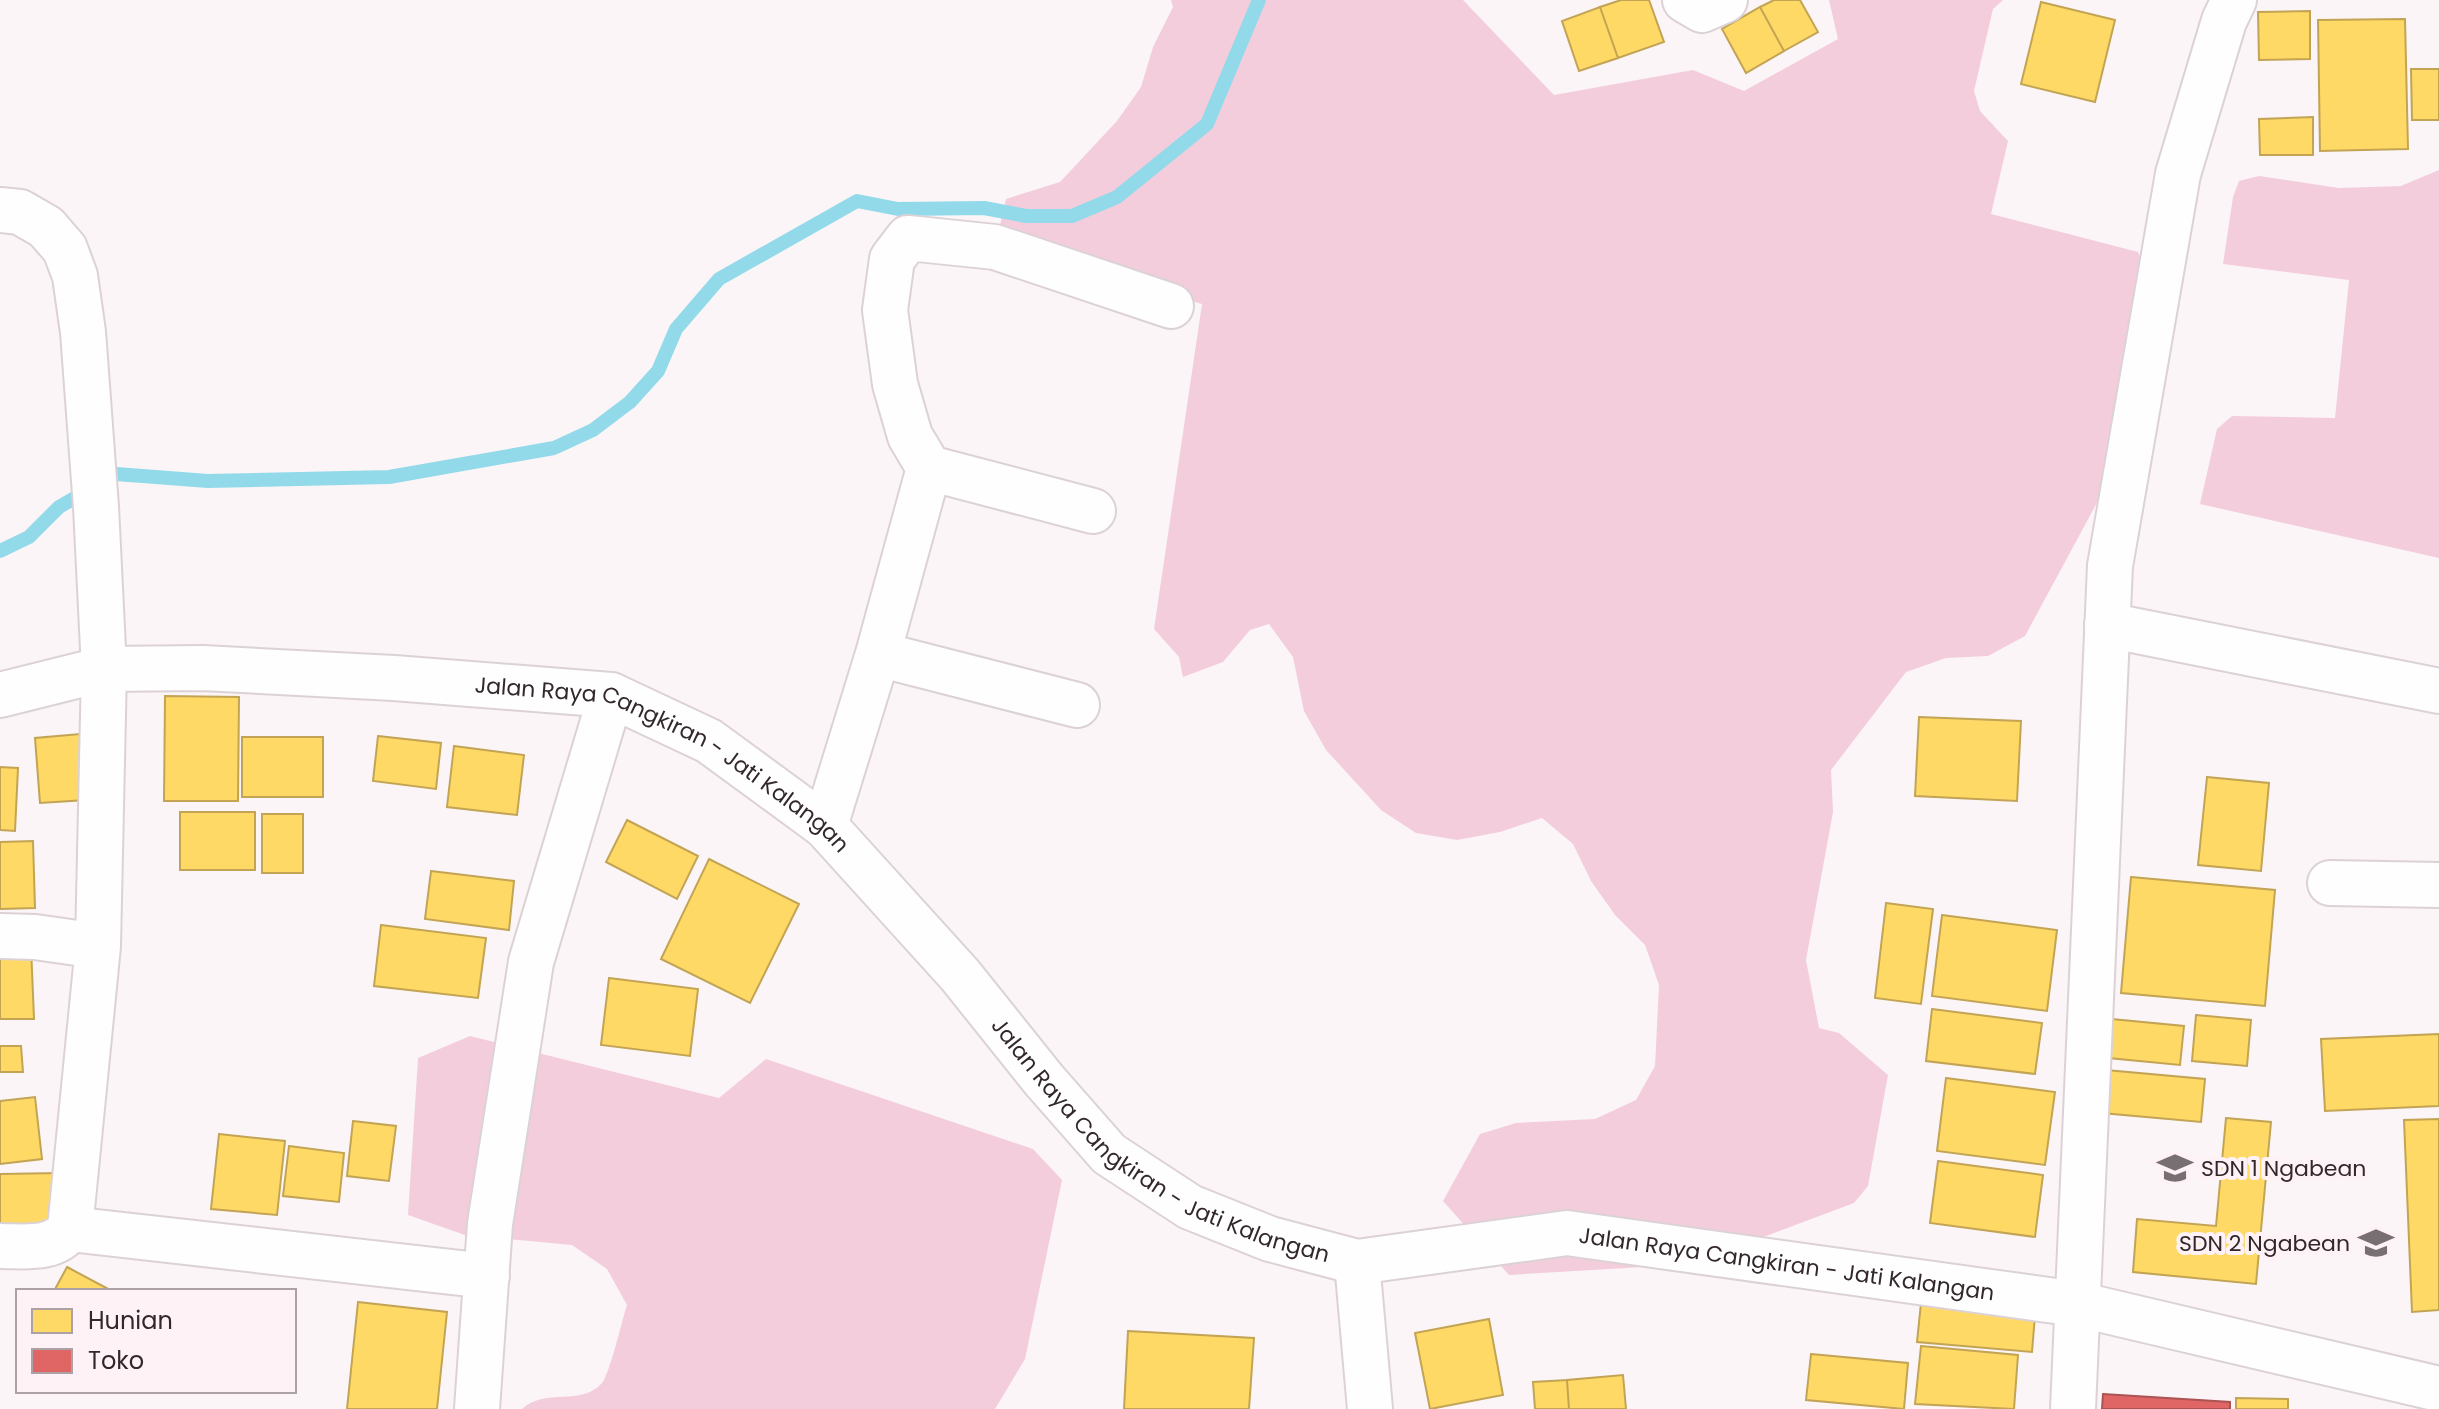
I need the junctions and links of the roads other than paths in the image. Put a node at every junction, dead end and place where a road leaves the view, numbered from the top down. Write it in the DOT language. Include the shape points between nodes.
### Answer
graph roads {
  1 [pos="1685,0"];
  2 [pos="1725,0"];
  3 [pos="2234,0"];
  4 [pos="0,210"];
  5 [pos="1171,306"];
  6 [pos="929,468"];
  7 [pos="1093,511"];
  8 [pos="2107,625"];
  9 [pos="878,654"];
  10 [pos="104,669"];
  11 [pos="2439,691"];
  12 [pos="0,695"];
  13 [pos="611,695"];
  14 [pos="1077,705"];
  15 [pos="825,826"];
  16 [pos="2330,883"];
  17 [pos="2439,885"];
  18 [pos="0,936"];
  19 [pos="98,946"];
  20 [pos="70,1229"];
  21 [pos="0,1246"];
  22 [pos="1357,1262"];
  23 [pos="487,1276"];
  24 [pos="2077,1304"];
  25 [pos="2439,1389"];
  26 [pos="477,1409"];
  27 [pos="1370,1409"];
  28 [pos="2073,1409"];
  1 -- 2 [label="street" via="1702,10"];
  3 -- 8 [label="street" via="2178,174 2110,566"];
  4 -- 10 [label="street" via="20,212 46,227 65,249 75,276"];
  5 -- 6 [label="street" via="995,247 908,238 892,259 885,310 895,384 910,436"];
  6 -- 7 [label="street"];
  6 -- 9 [label="street"];
  8 -- 11 [label="street"];
  8 -- 24 [label="street"];
  9 -- 14 [label="street"];
  9 -- 15 [label="street"];
  10 -- 12 [label="street, Jalan Raya Cangkiran - Jati Kalangan"];
  10 -- 13 [label="street, Jalan Raya Cangkiran - Jati Kalangan" via="235,670"];
  10 -- 19 [label="street"];
  13 -- 15 [label="street, Jalan Raya Cangkiran - Jati Kalangan" via="709,741"];
  13 -- 23 [label="street" via="531,962 490,1224"];
  15 -- 22 [label="street, Jalan Raya Cangkiran - Jati Kalangan" via="960,975 1109,1154 1190,1207 1270,1239"];
  16 -- 17 [label="street"];
  18 -- 19 [label="street"];
  19 -- 20 [label="street"];
  20 -- 21 [label="street" via="49,1245"];
  20 -- 23 [label="street"];
  22 -- 24 [label="street, Jalan Raya Cangkiran - Jati Kalangan" via="1567,1233"];
  22 -- 27 [label="street"];
  23 -- 26 [label="street"];
  24 -- 25 [label="street, Jalan Raya Cangkiran - Jati Kalangan"];
  24 -- 28 [label="street"];
}
